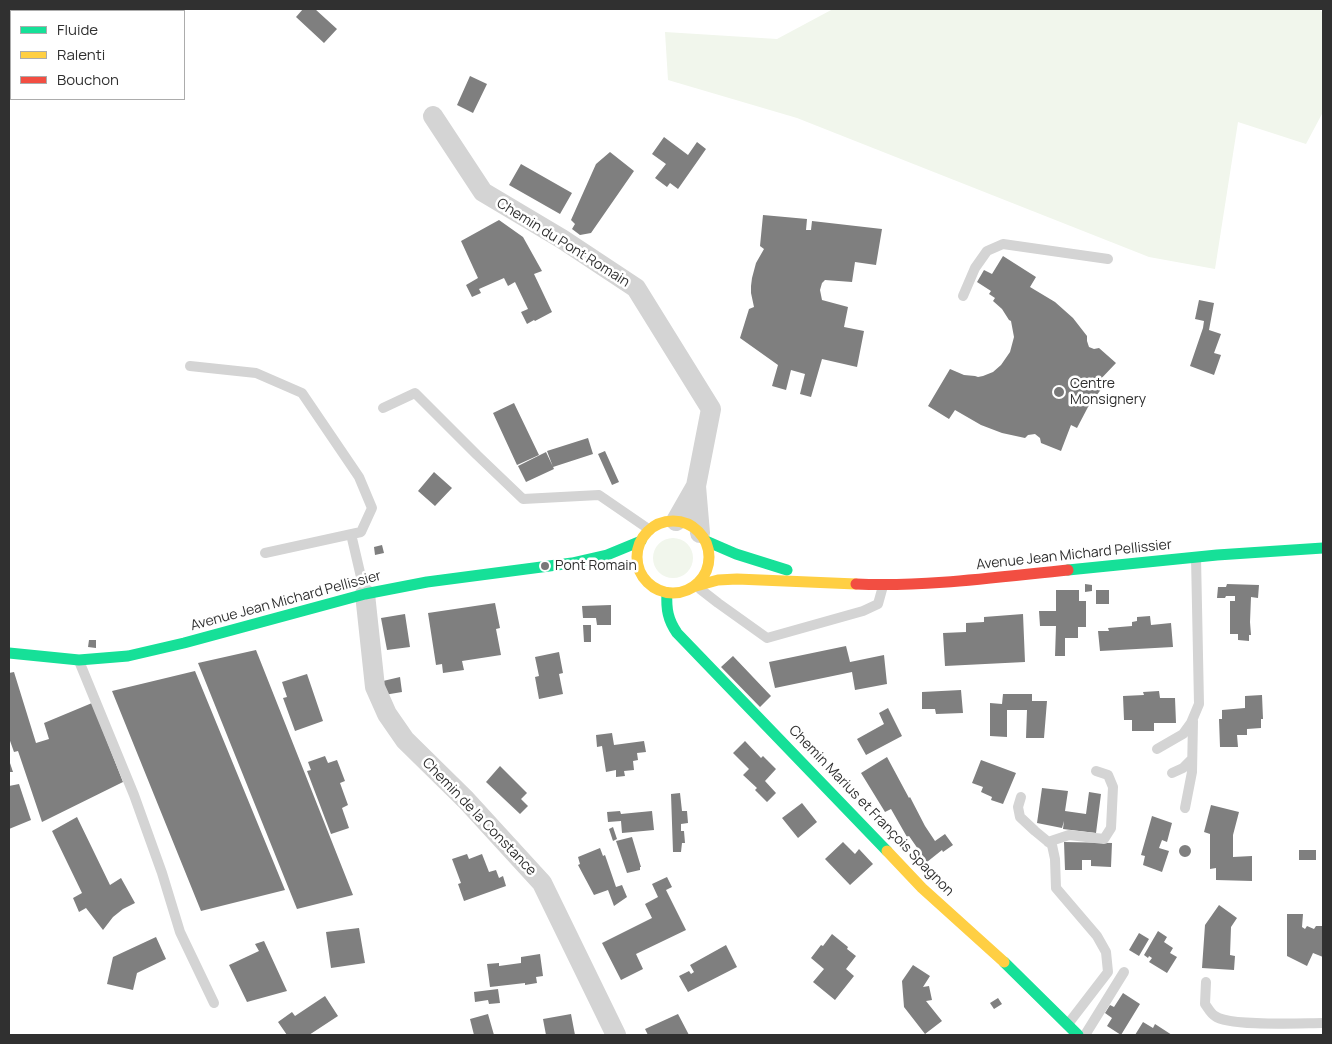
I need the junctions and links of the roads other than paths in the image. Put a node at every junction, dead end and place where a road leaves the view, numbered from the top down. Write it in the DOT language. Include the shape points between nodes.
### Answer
graph roads {
  1 [pos="432,116"];
  2 [pos="1108,259"];
  3 [pos="963,296"];
  4 [pos="190,366"];
  5 [pos="383,408"];
  6 [pos="696,486"];
  7 [pos="676,521"];
  8 [pos="650,530"];
  9 [pos="351,534"];
  10 [pos="703,537"];
  11 [pos="641,541"];
  12 [pos="1323,548"];
  13 [pos="265,553"];
  14 [pos="1196,557"];
  15 [pos="572,563"];
  16 [pos="598,567"];
  17 [pos="627,573"];
  18 [pos="643,578"];
  19 [pos="827,582"];
  20 [pos="883,585"];
  21 [pos="696,586"];
  22 [pos="666,593"];
  23 [pos="365,594"];
  24 [pos="9,653"];
  25 [pos="79,660"];
  26 [pos="1193,720"];
  27 [pos="1157,749"];
  28 [pos="1192,759"];
  29 [pos="1096,771"];
  30 [pos="1172,773"];
  31 [pos="1021,797"];
  32 [pos="1185,808"];
  33 [pos="1048,842"];
  34 [pos="1124,972"];
  35 [pos="1206,982"];
  36 [pos="214,1003"];
  37 [pos="1323,1023"];
  38 [pos="1068,1025"];
  39 [pos="616,1035"];
  40 [pos="1078,1035"];
  41 [pos="1085,1035"];
  1 -- 6 [label="street, Chemin du Pont Romain" via="483,192 636,288 711,409"];
  2 -- 3 [label="lane" via="1003,244 987,251 975,268"];
  4 -- 9 [label="lane" via="256,373 302,393 359,477 372,508 361,532"];
  5 -- 8 [label="lane" via="414,393 523,499 599,496"];
  6 -- 7 [label="street, Chemin du Pont Romain"];
  6 -- 10 [label="street, Chemin du Pont Romain"];
  7 -- 8 [label="street"];
  7 -- 10 [label="street" via="693,527"];
  8 -- 11 [label="street"];
  9 -- 13 [label="lane"];
  9 -- 23 [label="lane"];
  10 -- 19 [label="street, Avenue Jean Michard Pellissier" via="744,558"];
  10 -- 21 [label="street" via="710,560 708,570"];
  11 -- 15 [label="street, Avenue Jean Michard Pellissier"];
  11 -- 18 [label="street" via="637,559"];
  12 -- 14 [label="street, Avenue Jean Michard Pellissier"];
  14 -- 20 [label="street, Avenue Jean Michard Pellissier" via="937,583"];
  14 -- 26 [label="lane" via="1199,704"];
  15 -- 16 [label="street, Avenue Jean Michard Pellissier"];
  15 -- 23 [label="street, Avenue Jean Michard Pellissier" via="426,582"];
  17 -- 18 [label="street"];
  18 -- 22 [label="street"];
  19 -- 20 [label="street, Avenue Jean Michard Pellissier"];
  19 -- 21 [label="street, Avenue Jean Michard Pellissier" via="737,579"];
  20 -- 21 [label="lane" via="878,604 863,612 767,638"];
  21 -- 22 [label="street" via="687,591"];
  22 -- 38 [label="street, Chemin Marius et François Spagnon" via="668,621 677,633 922,888"];
  23 -- 25 [label="street, Avenue Jean Michard Pellissier" via="165,648 128,656"];
  23 -- 39 [label="street, Chemin de la Constance" via="375,687 387,714 405,740 466,800 542,883"];
  24 -- 25 [label="street, Avenue Jean Michard Pellissier"];
  25 -- 36 [label="lane" via="134,795 180,932"];
  26 -- 27 [label="lane" via="1183,734"];
  26 -- 28 [label="lane"];
  28 -- 30 [label="lane"];
  28 -- 32 [label="lane"];
  29 -- 33 [label="lane" via="1108,775 1113,787 1111,828 1104,839 1069,836"];
  31 -- 33 [label="lane" via="1020,817"];
  33 -- 38 [label="lane" via="1052,845 1055,860 1056,888 1097,936 1106,952 1108,972"];
  34 -- 41 [label="lane"];
  35 -- 37 [label="lane" via="1205,1004 1215,1017 1226,1021"];
  38 -- 40 [label="street, Chemin Marius et François Spagnon"];
}
